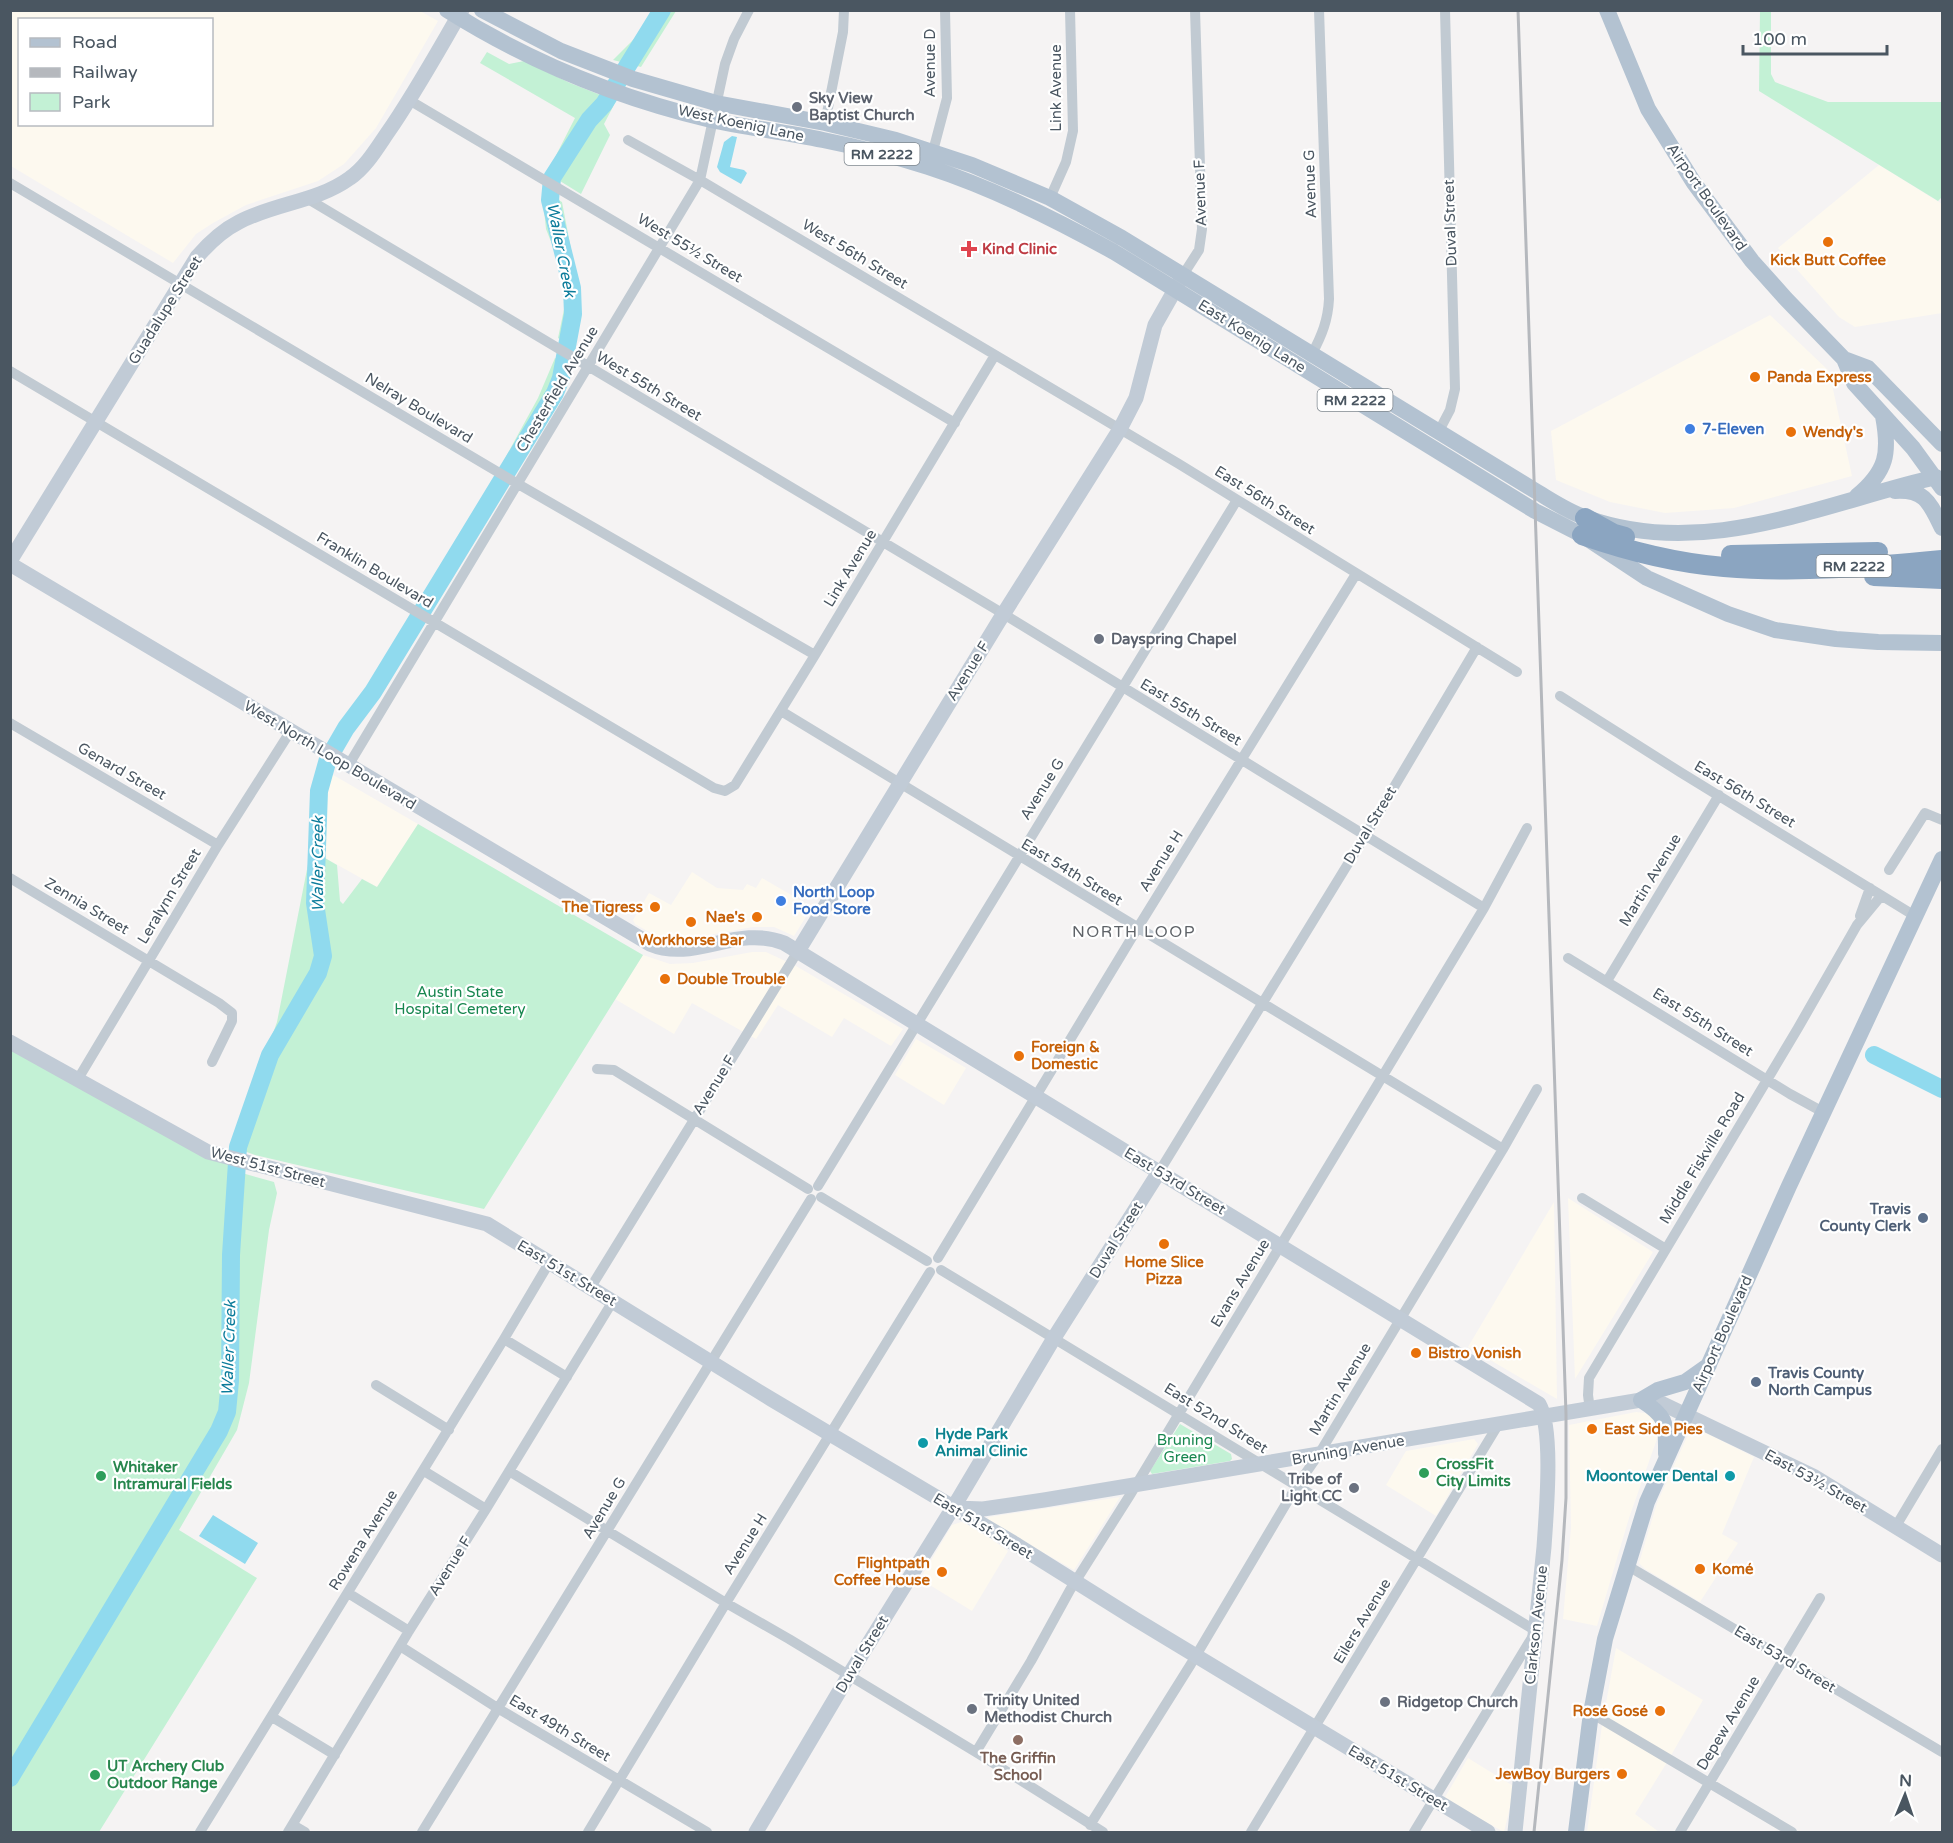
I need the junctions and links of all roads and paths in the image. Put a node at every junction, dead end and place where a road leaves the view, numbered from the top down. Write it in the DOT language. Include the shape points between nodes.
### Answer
graph roads {
  1 [pos="482,10"];
  2 [pos="749,10"];
  3 [pos="844,10"];
  4 [pos="945,10"];
  5 [pos="1070,10"];
  6 [pos="1195,10"];
  7 [pos="1319,10"];
  8 [pos="1444,10"];
  9 [pos="1607,10"];
  10 [pos="456,13"];
  11 [pos="410,100"];
  12 [pos="716,103"];
  13 [pos="712,120"];
  14 [pos="825,123"];
  15 [pos="628,140"];
  16 [pos="933,151"];
  17 [pos="700,180"];
  18 [pos="10,183"];
  19 [pos="1050,198"];
  20 [pos="308,199"];
  21 [pos="1043,214"];
  22 [pos="660,247"];
  23 [pos="1179,282"];
  24 [pos="180,283"];
  25 [pos="1312,354"];
  26 [pos="995,355"];
  27 [pos="1844,359"];
  28 [pos="588,367"];
  29 [pos="10,371"];
  30 [pos="1883,415"];
  31 [pos="1920,420"];
  32 [pos="95,422"];
  33 [pos="955,423"];
  34 [pos="1942,428"];
  35 [pos="1120,429"];
  36 [pos="1439,432"];
  37 [pos="1942,444"];
  38 [pos="508,478"];
  39 [pos="1940,480"];
  40 [pos="1855,498"];
  41 [pos="1237,500"];
  42 [pos="1583,527"];
  43 [pos="1942,528"];
  44 [pos="883,542"];
  45 [pos="1942,548"];
  46 [pos="1942,560"];
  47 [pos="10,563"];
  48 [pos="1915,564"];
  49 [pos="1356,574"];
  50 [pos="1942,579"];
  51 [pos="1004,614"];
  52 [pos="424,617"];
  53 [pos="1942,634"];
  54 [pos="1942,643"];
  55 [pos="1923,644"];
  56 [pos="1477,646"];
  57 [pos="815,655"];
  58 [pos="1942,656"];
  59 [pos="1517,672"];
  60 [pos="1122,688"];
  61 [pos="1560,696"];
  62 [pos="781,711"];
  63 [pos="10,723"];
  64 [pos="291,732"];
  65 [pos="337,759"];
  66 [pos="1242,760"];
  67 [pos="900,783"];
  68 [pos="726,791"];
  69 [pos="1719,795"];
  70 [pos="1942,820"];
  71 [pos="1527,828"];
  72 [pos="1365,836"];
  73 [pos="218,845"];
  74 [pos="1018,856"];
  75 [pos="1942,859"];
  76 [pos="1889,870"];
  77 [pos="10,878"];
  78 [pos="1870,888"];
  79 [pos="1881,896"];
  80 [pos="1484,908"];
  81 [pos="1914,916"];
  82 [pos="1857,925"];
  83 [pos="1137,929"];
  84 [pos="650,944"];
  85 [pos="798,951"];
  86 [pos="1568,958"];
  87 [pos="148,961"];
  88 [pos="1607,981"];
  89 [pos="1261,1003"];
  90 [pos="916,1023"];
  91 [pos="10,1042"];
  92 [pos="212,1062"];
  93 [pos="597,1069"];
  94 [pos="1383,1077"];
  95 [pos="78,1079"];
  96 [pos="1766,1079"];
  97 [pos="1537,1089"];
  98 [pos="1036,1097"];
  99 [pos="1823,1112"];
  100 [pos="694,1119"];
  101 [pos="1503,1149"];
  102 [pos="1159,1172"];
  103 [pos="814,1193"];
  104 [pos="1582,1198"];
  105 [pos="477,1220"];
  106 [pos="1280,1245"];
  107 [pos="1665,1249"];
  108 [pos="549,1263"];
  109 [pos="934,1265"];
  110 [pos="591,1287"];
  111 [pos="613,1301"];
  112 [pos="1400,1318"];
  113 [pos="1054,1338"];
  114 [pos="504,1339"];
  115 [pos="711,1363"];
  116 [pos="1709,1365"];
  117 [pos="567,1377"];
  118 [pos="376,1385"];
  119 [pos="1641,1400"];
  120 [pos="1590,1410"];
  121 [pos="1179,1413"];
  122 [pos="1686,1414"];
  123 [pos="1544,1417"];
  124 [pos="1498,1425"];
  125 [pos="449,1430"];
  126 [pos="830,1435"];
  127 [pos="1942,1449"];
  128 [pos="1319,1454"];
  129 [pos="1666,1457"];
  130 [pos="1262,1464"];
  131 [pos="424,1470"];
  132 [pos="509,1471"];
  133 [pos="1137,1484"];
  134 [pos="1296,1487"];
  135 [pos="953,1508"];
  136 [pos="486,1509"];
  137 [pos="1896,1526"];
  138 [pos="608,1530"];
  139 [pos="1942,1555"];
  140 [pos="1416,1560"];
  141 [pos="1628,1566"];
  142 [pos="1075,1582"];
  143 [pos="348,1593"];
  144 [pos="1820,1598"];
  145 [pos="726,1603"];
  146 [pos="409,1631"];
  147 [pos="1536,1631"];
  148 [pos="400,1646"];
  149 [pos="1196,1655"];
  150 [pos="1784,1658"];
  151 [pos="849,1675"];
  152 [pos="499,1709"];
  153 [pos="1591,1713"];
  154 [pos="272,1717"];
  155 [pos="1315,1728"];
  156 [pos="976,1752"];
  157 [pos="1942,1752"];
  158 [pos="335,1755"];
  159 [pos="619,1781"];
  160 [pos="1709,1783"];
  161 [pos="1433,1801"];
  162 [pos="1090,1825"];
  163 [pos="291,1829"];
  164 [pos="201,1833"];
  165 [pos="305,1833"];
  166 [pos="422,1833"];
  167 [pos="588,1833"];
  168 [pos="706,1833"];
  169 [pos="756,1833"];
  170 [pos="1103,1833"];
  171 [pos="1251,1833"];
  172 [pos="1414,1833"];
  173 [pos="1488,1833"];
  174 [pos="1515,1833"];
  175 [pos="1576,1833"];
  176 [pos="1680,1833"];
  177 [pos="1792,1833"];
  1 -- 12 [label="main road, West Koenig Lane / RM 2222" via="561,51 613,72"];
  2 -- 12 [label="street, Chesterfield Avenue" via="725,64"];
  3 -- 14 [label="street"];
  4 -- 16 [label="street, Avenue D" via="947,98"];
  5 -- 19 [label="street, Link Avenue" via="1073,131 1066,162"];
  6 -- 23 [label="street, Avenue F" via="1202,229 1198,250"];
  7 -- 25 [label="street, Avenue G" via="1328,315"];
  8 -- 36 [label="street, Duval Street" via="1455,389"];
  9 -- 27 [label="main road, Airport Boulevard" via="1648,109 1694,183 1752,261"];
  10 -- 11 [label="street, Guadalupe Street"];
  10 -- 13 [label="main road, West Koenig Lane / RM 2222" via="532,57 624,94"];
  11 -- 20 [label="street, Guadalupe Street" via="362,168"];
  11 -- 22 [label="street, West 55½ Street"];
  12 -- 13 [label="street, Chesterfield Avenue"];
  12 -- 14 [label="main road, West Koenig Lane / RM 2222"];
  13 -- 17 [label="street, Chesterfield Avenue"];
  13 -- 21 [label="main road, West Koenig Lane / RM 2222" via="892,156 967,181"];
  14 -- 16 [label="main road, West Koenig Lane / RM 2222"];
  15 -- 17 [label="street, West 56th Street"];
  16 -- 19 [label="main road, West Koenig Lane / RM 2222"];
  17 -- 22 [label="street, Chesterfield Avenue"];
  17 -- 26 [label="street, West 56th Street"];
  18 -- 24 [label="street, Nelray Boulevard"];
  19 -- 23 [label="main road, East Koenig Lane / RM 2222" via="1085,216"];
  20 -- 24 [label="street, Guadalupe Street" via="262,212 227,229 197,257"];
  20 -- 28 [label="street, West 55th Street"];
  21 -- 23 [label="main road, East Koenig Lane / RM 2222"];
  22 -- 28 [label="street, Chesterfield Avenue"];
  22 -- 33 [label="street, West 55½ Street"];
  23 -- 25 [label="main road, East Koenig Lane / RM 2222"];
  23 -- 35 [label="street, Avenue F" via="1155,325 1136,398"];
  23 -- 42 [label="main road, East Koenig Lane / RM 2222" via="1535,511"];
  24 -- 32 [label="street, Guadalupe Street"];
  24 -- 38 [label="street, Nelray Boulevard"];
  25 -- 36 [label="main road, East Koenig Lane / RM 2222"];
  26 -- 33 [label="street, Link Avenue"];
  26 -- 35 [label="street, East 56th Street"];
  27 -- 30 [label="main road, Airport Boulevard" via="1854,383"];
  27 -- 31 [label="main road, Airport Boulevard" via="1868,368"];
  28 -- 38 [label="street, Chesterfield Avenue"];
  28 -- 44 [label="street, West 55th Street"];
  29 -- 32 [label="street, Franklin Boulevard"];
  30 -- 39 [label="main road, Airport Boulevard"];
  30 -- 40 [label="main road" via="1886,458 1876,477"];
  31 -- 34 [label="main road"];
  31 -- 37 [label="main road, Airport Boulevard"];
  32 -- 47 [label="street, Guadalupe Street"];
  32 -- 52 [label="street, Franklin Boulevard"];
  33 -- 44 [label="street, Link Avenue"];
  35 -- 41 [label="street, East 56th Street"];
  35 -- 51 [label="street, Avenue F"];
  36 -- 42 [label="main road, East Koenig Lane / RM 2222" via="1562,506"];
  38 -- 52 [label="street, Chesterfield Avenue"];
  38 -- 57 [label="street, Nelray Boulevard"];
  39 -- 40 [label="main road"];
  40 -- 42 [label="main road" via="1722,532 1674,535 1618,526"];
  40 -- 43 [label="main road" via="1907,490 1920,494"];
  41 -- 49 [label="street, East 56th Street"];
  41 -- 60 [label="street, Avenue G"];
  42 -- 48 [label="highway, RM 2222" via="1675,550 1714,555"];
  42 -- 48 [label="highway, RM 2222" via="1622,549 1722,567 1859,576"];
  42 -- 55 [label="main road" via="1608,554 1668,588 1774,630 1836,639"];
  44 -- 51 [label="street, East 55th Street"];
  44 -- 57 [label="street, Link Avenue"];
  45 -- 48 [label="highway, RM 2222"];
  46 -- 48 [label="highway, RM 2222"];
  47 -- 64 [label="street, West North Loop Boulevard"];
  48 -- 50 [label="highway"];
  49 -- 56 [label="street, East 56th Street"];
  49 -- 66 [label="street, Avenue H"];
  51 -- 60 [label="street, East 55th Street"];
  51 -- 67 [label="street, Avenue F"];
  52 -- 65 [label="street, Chesterfield Avenue"];
  52 -- 68 [label="street, Franklin Boulevard" via="704,782"];
  53 -- 55 [label="main road"];
  54 -- 55 [label="main road"];
  55 -- 58 [label="main road"];
  56 -- 59 [label="street, East 56th Street"];
  56 -- 72 [label="street, Duval Street"];
  57 -- 62 [label="street, Link Avenue"];
  60 -- 66 [label="street, East 55th Street"];
  60 -- 74 [label="street, Avenue G"];
  61 -- 69 [label="street, East 56th Street"];
  62 -- 67 [label="street, East 54th Street"];
  62 -- 68 [label="street, Link Avenue" via="735,785"];
  63 -- 73 [label="street, Genard Street"];
  64 -- 65 [label="street, West North Loop Boulevard"];
  64 -- 73 [label="street, Leralynn Street"];
  65 -- 84 [label="street, West North Loop Boulevard"];
  66 -- 72 [label="street, East 55th Street"];
  66 -- 83 [label="street, Avenue H"];
  67 -- 74 [label="street, East 54th Street"];
  67 -- 85 [label="street, Avenue F"];
  69 -- 78 [label="street, East 56th Street"];
  69 -- 88 [label="street, Martin Avenue"];
  70 -- 76 [label="street" via="1925,813"];
  71 -- 80 [label="street, Evans Avenue"];
  72 -- 80 [label="street, East 55th Street"];
  72 -- 89 [label="street, Duval Street"];
  73 -- 87 [label="street, Leralynn Street"];
  74 -- 83 [label="street, East 54th Street"];
  74 -- 90 [label="street, Avenue G"];
  75 -- 81 [label="main road, Airport Boulevard"];
  77 -- 87 [label="street, Zennia Street"];
  78 -- 79 [label="street, East 56th Street"];
  78 -- 82 [label="street, Middle Fiskville Road"];
  79 -- 81 [label="street, East 56th Street"];
  79 -- 82 [label="street, Middle Fiskville Road"];
  80 -- 94 [label="street, Evans Avenue"];
  81 -- 99 [label="main road, Airport Boulevard"];
  82 -- 96 [label="street, Middle Fiskville Road"];
  83 -- 89 [label="street, East 54th Street"];
  83 -- 98 [label="street, Avenue H"];
  84 -- 85 [label="street, East 53rd Street" via="675,950 760,936"];
  85 -- 90 [label="street, East 53rd Street"];
  85 -- 100 [label="street, Avenue F"];
  86 -- 88 [label="street, East 55th Street"];
  87 -- 92 [label="street, Zennia Street" via="231,1012 232,1021"];
  87 -- 95 [label="street, Leralynn Street"];
  88 -- 96 [label="street, East 55th Street"];
  89 -- 94 [label="street, East 54th Street"];
  89 -- 102 [label="street, Duval Street"];
  90 -- 98 [label="street, East 53rd Street"];
  90 -- 103 [label="street, Avenue G"];
  91 -- 95 [label="street, West 51st Street"];
  93 -- 100 [label="street, East 52nd Street" via="614,1070"];
  94 -- 101 [label="street, East 54th Street"];
  94 -- 106 [label="street, Evans Avenue"];
  95 -- 105 [label="street, West 51st Street" via="195,1145 226,1157"];
  96 -- 99 [label="street, East 55th Street"];
  96 -- 107 [label="street, Middle Fiskville Road"];
  97 -- 101 [label="street, Martin Avenue"];
  98 -- 102 [label="street, East 53rd Street"];
  98 -- 109 [label="street, Avenue H"];
  99 -- 116 [label="main road, Airport Boulevard"];
  100 -- 103 [label="street, East 52nd Street"];
  100 -- 110 [label="street, Avenue F"];
  101 -- 112 [label="street, Martin Avenue"];
  102 -- 106 [label="street, East 53rd Street"];
  102 -- 113 [label="street, Duval Street"];
  103 -- 109 [label="street, East 52nd Street"];
  103 -- 115 [label="street, Avenue G"];
  104 -- 107 [label="street"];
  105 -- 108 [label="street, East 51st Street"];
  106 -- 112 [label="street, East 53rd Street"];
  106 -- 121 [label="street, Evans Avenue"];
  107 -- 120 [label="street, Middle Fiskville Road" via="1589,1378"];
  108 -- 110 [label="street, East 51st Street"];
  108 -- 114 [label="street, Rowena Avenue"];
  109 -- 113 [label="street, East 52nd Street"];
  109 -- 126 [label="street, Avenue H"];
  110 -- 111 [label="street, East 51st Street"];
  111 -- 115 [label="street, East 51st Street"];
  111 -- 117 [label="street, Avenue F"];
  112 -- 123 [label="street, East 53rd Street" via="1539,1404"];
  112 -- 128 [label="street, Martin Avenue"];
  113 -- 121 [label="street, East 52nd Street"];
  113 -- 135 [label="street, Duval Street"];
  114 -- 117 [label="street"];
  114 -- 125 [label="street, Rowena Avenue"];
  115 -- 126 [label="street, East 51st Street"];
  115 -- 138 [label="street, Avenue G"];
  116 -- 119 [label="main road" via="1685,1382"];
  116 -- 122 [label="main road, Airport Boulevard"];
  117 -- 132 [label="street, Avenue F"];
  118 -- 125 [label="street"];
  119 -- 120 [label="street"];
  119 -- 122 [label="street"];
  119 -- 129 [label="main road" via="1662,1418"];
  120 -- 123 [label="street, Bruning Avenue"];
  121 -- 130 [label="street, East 52nd Street"];
  121 -- 133 [label="street, Evans Avenue"];
  122 -- 129 [label="main road, Airport Boulevard"];
  122 -- 137 [label="street, East 53½ Street" via="1790,1464"];
  123 -- 124 [label="street, Bruning Avenue"];
  123 -- 147 [label="street, Clarkson Avenue" via="1547,1508"];
  124 -- 128 [label="street, Bruning Avenue"];
  124 -- 140 [label="street, Eilers Avenue"];
  125 -- 131 [label="street, Rowena Avenue"];
  126 -- 135 [label="street, East 51st Street"];
  126 -- 145 [label="street, Avenue H"];
  127 -- 137 [label="street"];
  128 -- 130 [label="street, Bruning Avenue"];
  128 -- 134 [label="street, Martin Avenue"];
  129 -- 141 [label="main road, Airport Boulevard" via="1647,1502"];
  130 -- 133 [label="street, Bruning Avenue"];
  130 -- 134 [label="street, East 52nd Street"];
  131 -- 136 [label="street"];
  131 -- 143 [label="street, Rowena Avenue"];
  132 -- 136 [label="street, Avenue F"];
  132 -- 138 [label="street"];
  133 -- 135 [label="street, Bruning Avenue" via="983,1509"];
  133 -- 142 [label="street, Evans Avenue"];
  134 -- 140 [label="street, East 52nd Street"];
  134 -- 149 [label="street, Martin Avenue"];
  135 -- 142 [label="street, East 51st Street"];
  135 -- 151 [label="street, Duval Street"];
  136 -- 146 [label="street, Avenue F"];
  137 -- 139 [label="street, East 53½ Street"];
  138 -- 145 [label="street"];
  138 -- 152 [label="street, Avenue G"];
  140 -- 147 [label="street, East 52nd Street"];
  140 -- 155 [label="street, Eilers Avenue"];
  141 -- 150 [label="street, East 53rd Street"];
  141 -- 153 [label="main road, Airport Boulevard" via="1605,1639"];
  142 -- 149 [label="street, East 51st Street"];
  142 -- 156 [label="street, Evans Avenue"];
  143 -- 146 [label="street"];
  143 -- 154 [label="street, Rowena Avenue"];
  144 -- 150 [label="street, Depew Avenue"];
  145 -- 151 [label="street"];
  145 -- 159 [label="street, Avenue H"];
  146 -- 148 [label="street, Avenue F"];
  147 -- 161 [label="street"];
  147 -- 174 [label="street, Clarkson Avenue"];
  148 -- 152 [label="street, East 49th Street"];
  148 -- 158 [label="street, Avenue F"];
  149 -- 155 [label="street, East 51st Street"];
  149 -- 162 [label="street, Martin Avenue"];
  150 -- 157 [label="street, East 53rd Street"];
  150 -- 160 [label="street, Depew Avenue"];
  151 -- 156 [label="street"];
  151 -- 169 [label="street, Duval Street"];
  152 -- 159 [label="street, East 49th Street"];
  152 -- 166 [label="street, Avenue G"];
  153 -- 160 [label="street"];
  153 -- 175 [label="main road, Airport Boulevard"];
  154 -- 158 [label="street"];
  154 -- 164 [label="street, Rowena Avenue"];
  155 -- 161 [label="street, East 51st Street"];
  155 -- 171 [label="street, Eilers Avenue"];
  156 -- 162 [label="street"];
  158 -- 163 [label="street, Avenue F"];
  159 -- 167 [label="street, Avenue H"];
  159 -- 168 [label="street, East 49th Street"];
  160 -- 176 [label="street, Depew Avenue"];
  160 -- 177 [label="street"];
  161 -- 172 [label="street"];
  161 -- 173 [label="street, East 51st Street"];
  162 -- 170 [label="street"];
  163 -- 165 [label="street"];
}
